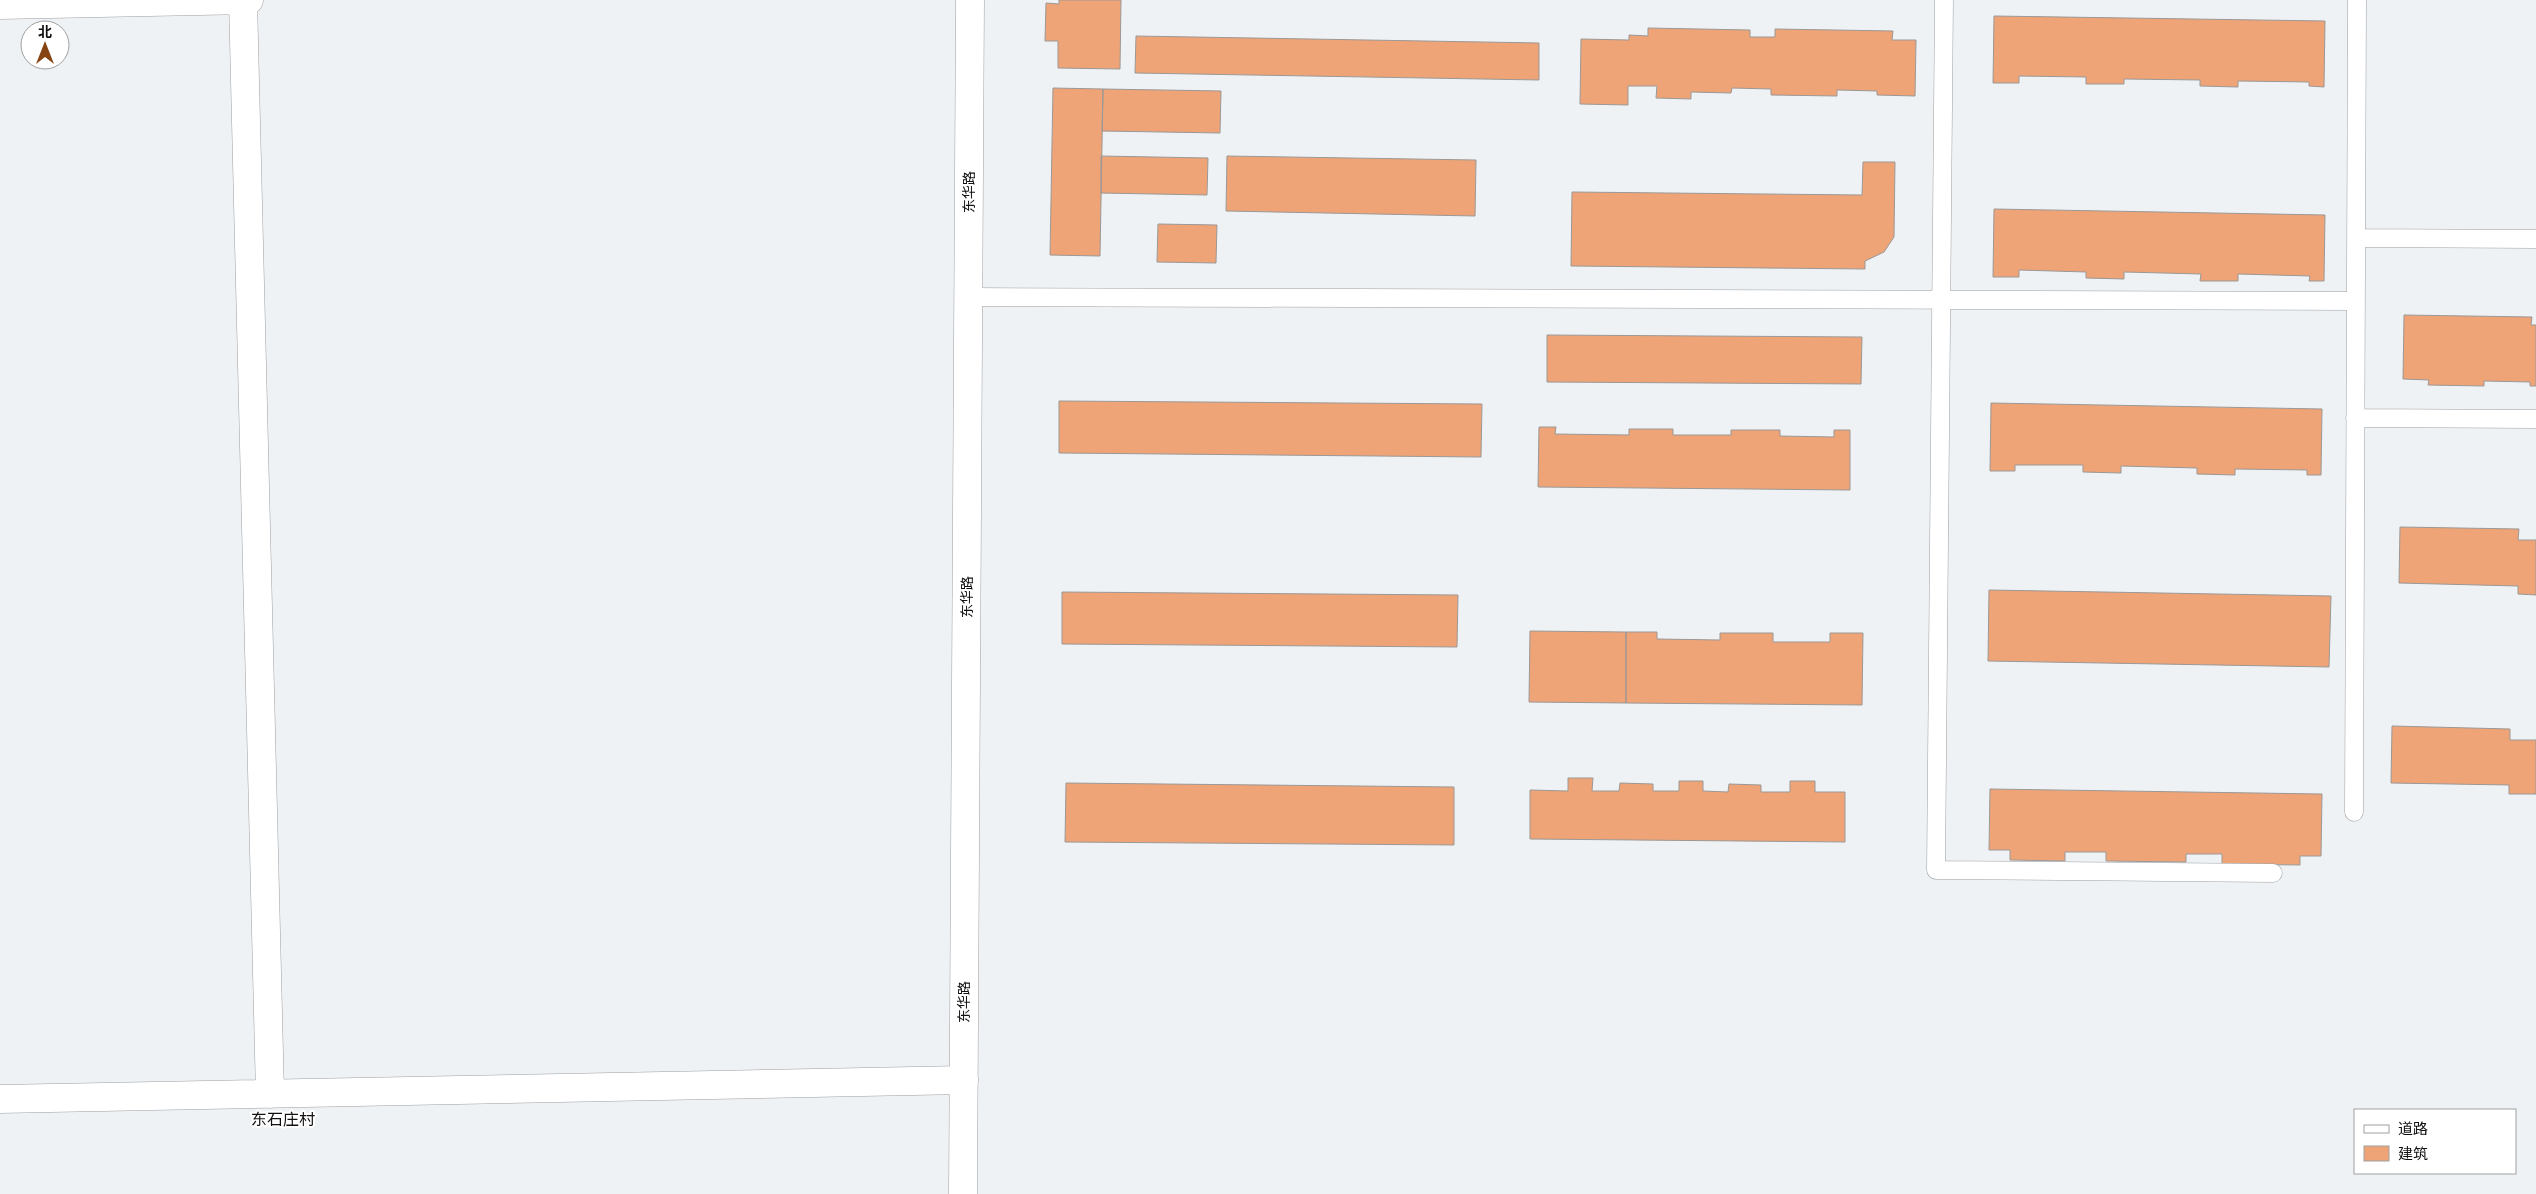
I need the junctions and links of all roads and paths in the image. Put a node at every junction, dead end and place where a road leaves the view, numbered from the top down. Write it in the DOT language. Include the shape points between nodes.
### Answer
graph roads {
  1 [pos="243,0"];
  2 [pos="249,0"];
  3 [pos="970,0"];
  4 [pos="1944,0"];
  5 [pos="2356,0"];
  6 [pos="0,5"];
  7 [pos="2356,238"];
  8 [pos="2536,239"];
  9 [pos="968,298"];
  10 [pos="1941,300"];
  11 [pos="2356,301"];
  12 [pos="2356,418"];
  13 [pos="2536,419"];
  14 [pos="2354,812"];
  15 [pos="2273,873"];
  16 [pos="964,1080"];
  17 [pos="270,1094"];
  18 [pos="0,1100"];
  19 [pos="963,1194"];
  1 -- 2 [label="street"];
  1 -- 6 [label="street"];
  1 -- 17 [label="street"];
  3 -- 9 [label="street, 东华路"];
  4 -- 10 [label="lane"];
  5 -- 7 [label="lane"];
  7 -- 8 [label="lane"];
  7 -- 11 [label="lane"];
  9 -- 10 [label="lane"];
  9 -- 16 [label="street, 东华路"];
  10 -- 11 [label="lane"];
  10 -- 15 [label="lane" via="1936,870"];
  11 -- 12 [label="lane"];
  12 -- 13 [label="lane"];
  12 -- 14 [label="lane"];
  16 -- 17 [label="street"];
  16 -- 19 [label="street, 东华路"];
  17 -- 18 [label="street"];
}
